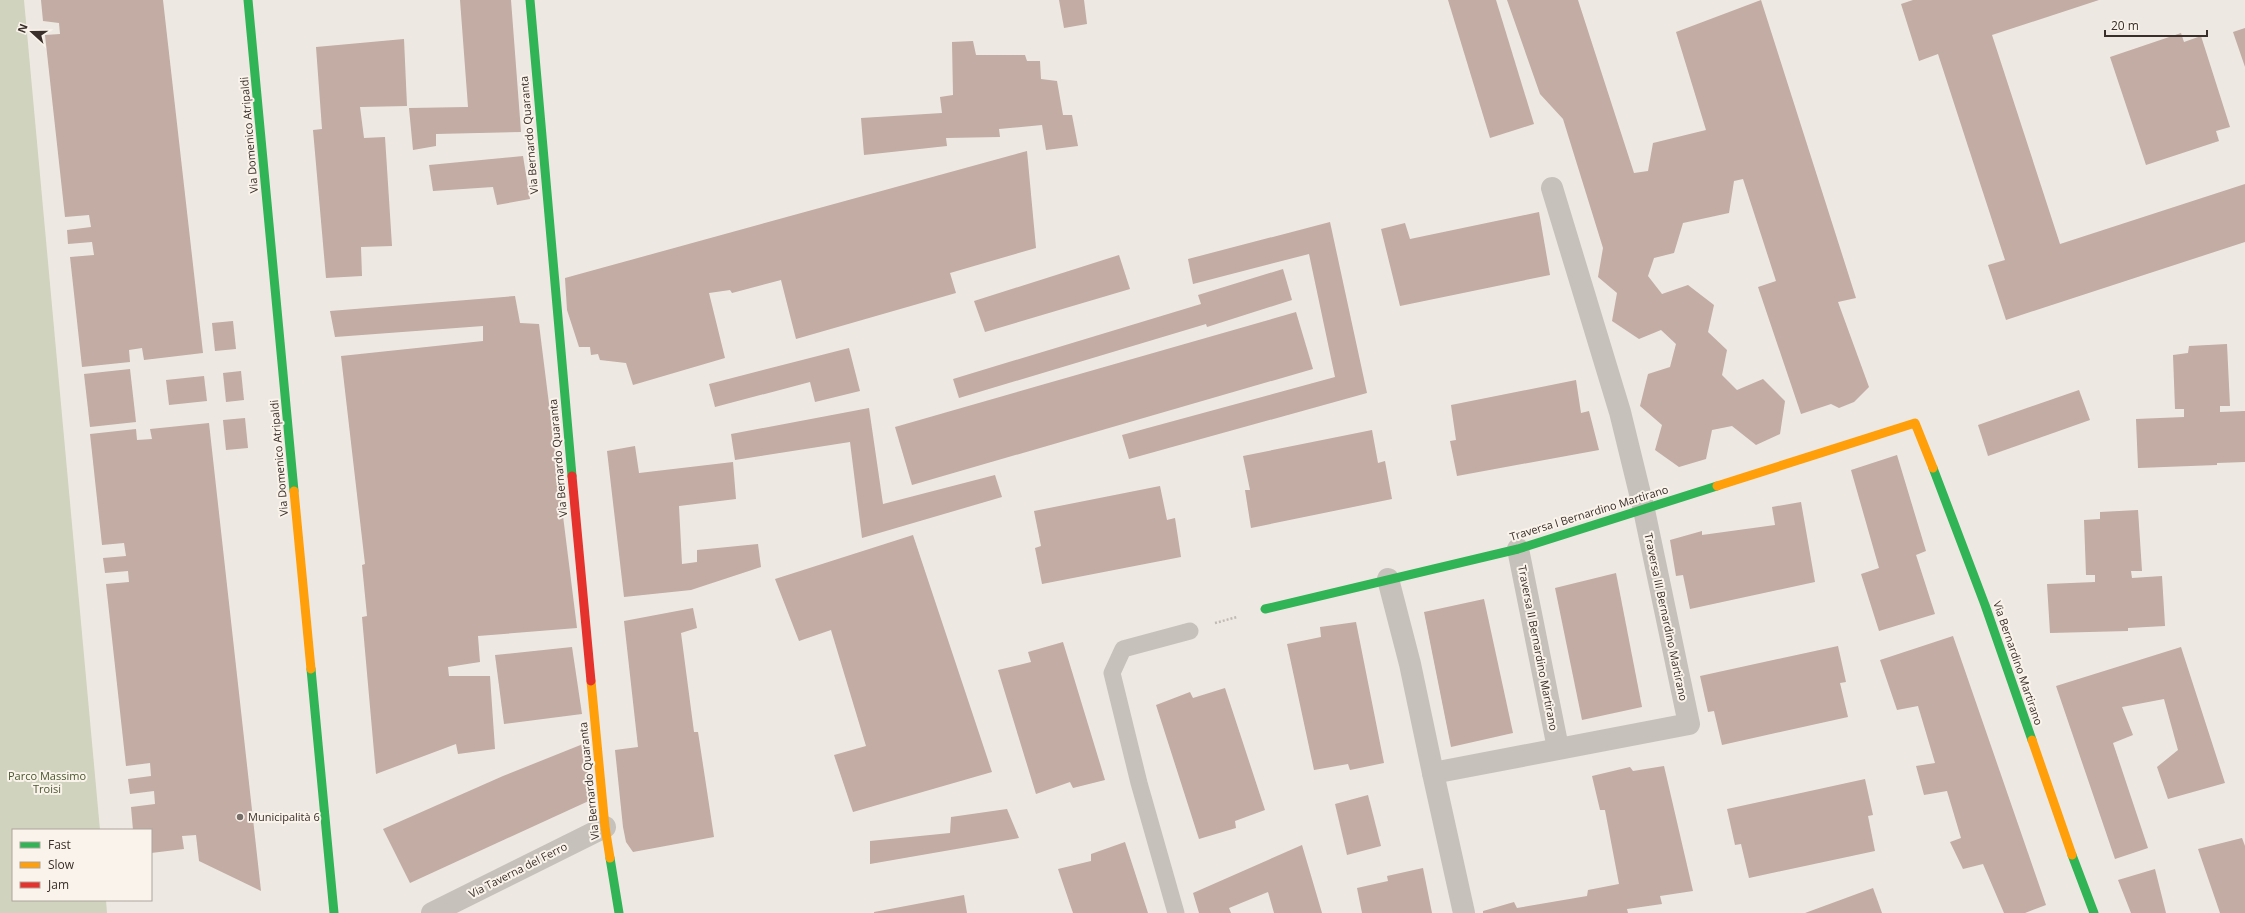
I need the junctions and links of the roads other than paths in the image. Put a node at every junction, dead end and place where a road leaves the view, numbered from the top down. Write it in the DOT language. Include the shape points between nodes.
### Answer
graph roads {
  1 [pos="248,0"];
  2 [pos="530,0"];
  3 [pos="1552,188"];
  4 [pos="1915,423"];
  5 [pos="1644,510"];
  6 [pos="1518,549"];
  7 [pos="1388,579"];
  8 [pos="1265,609"];
  9 [pos="1190,631"];
  10 [pos="1558,748"];
  11 [pos="1433,773"];
  12 [pos="604,827"];
  13 [pos="334,913"];
  14 [pos="432,913"];
  15 [pos="619,913"];
  16 [pos="1176,913"];
  17 [pos="1464,913"];
  18 [pos="2094,913"];
  1 -- 13 [label="street, Via Domenico Atripaldi"];
  2 -- 12 [label="street, Via Bernardo Quaranta"];
  3 -- 5 [label="street, Traversa III Bernardino Martirano" via="1620,412"];
  4 -- 5 [label="street, Traversa I Bernardino Martirano"];
  4 -- 18 [label="street, Via Bernardino Martirano" via="1941,484 2054,808"];
  5 -- 6 [label="street, Traversa I Bernardino Martirano"];
  5 -- 10 [label="street, Traversa III Bernardino Martirano" via="1689,724"];
  6 -- 7 [label="street, Traversa I Bernardino Martirano"];
  6 -- 10 [label="street, Traversa II Bernardino Martirano"];
  7 -- 8 [label="street, Traversa I Bernardino Martirano"];
  7 -- 11 [label="street" via="1410,664"];
  9 -- 16 [label="lane" via="1123,649 1112,673 1139,783"];
  10 -- 11 [label="street"];
  11 -- 17 [label="street"];
  12 -- 14 [label="street, Via Taverna del Ferro"];
  12 -- 15 [label="street, Via Bernardo Quaranta"];
}
